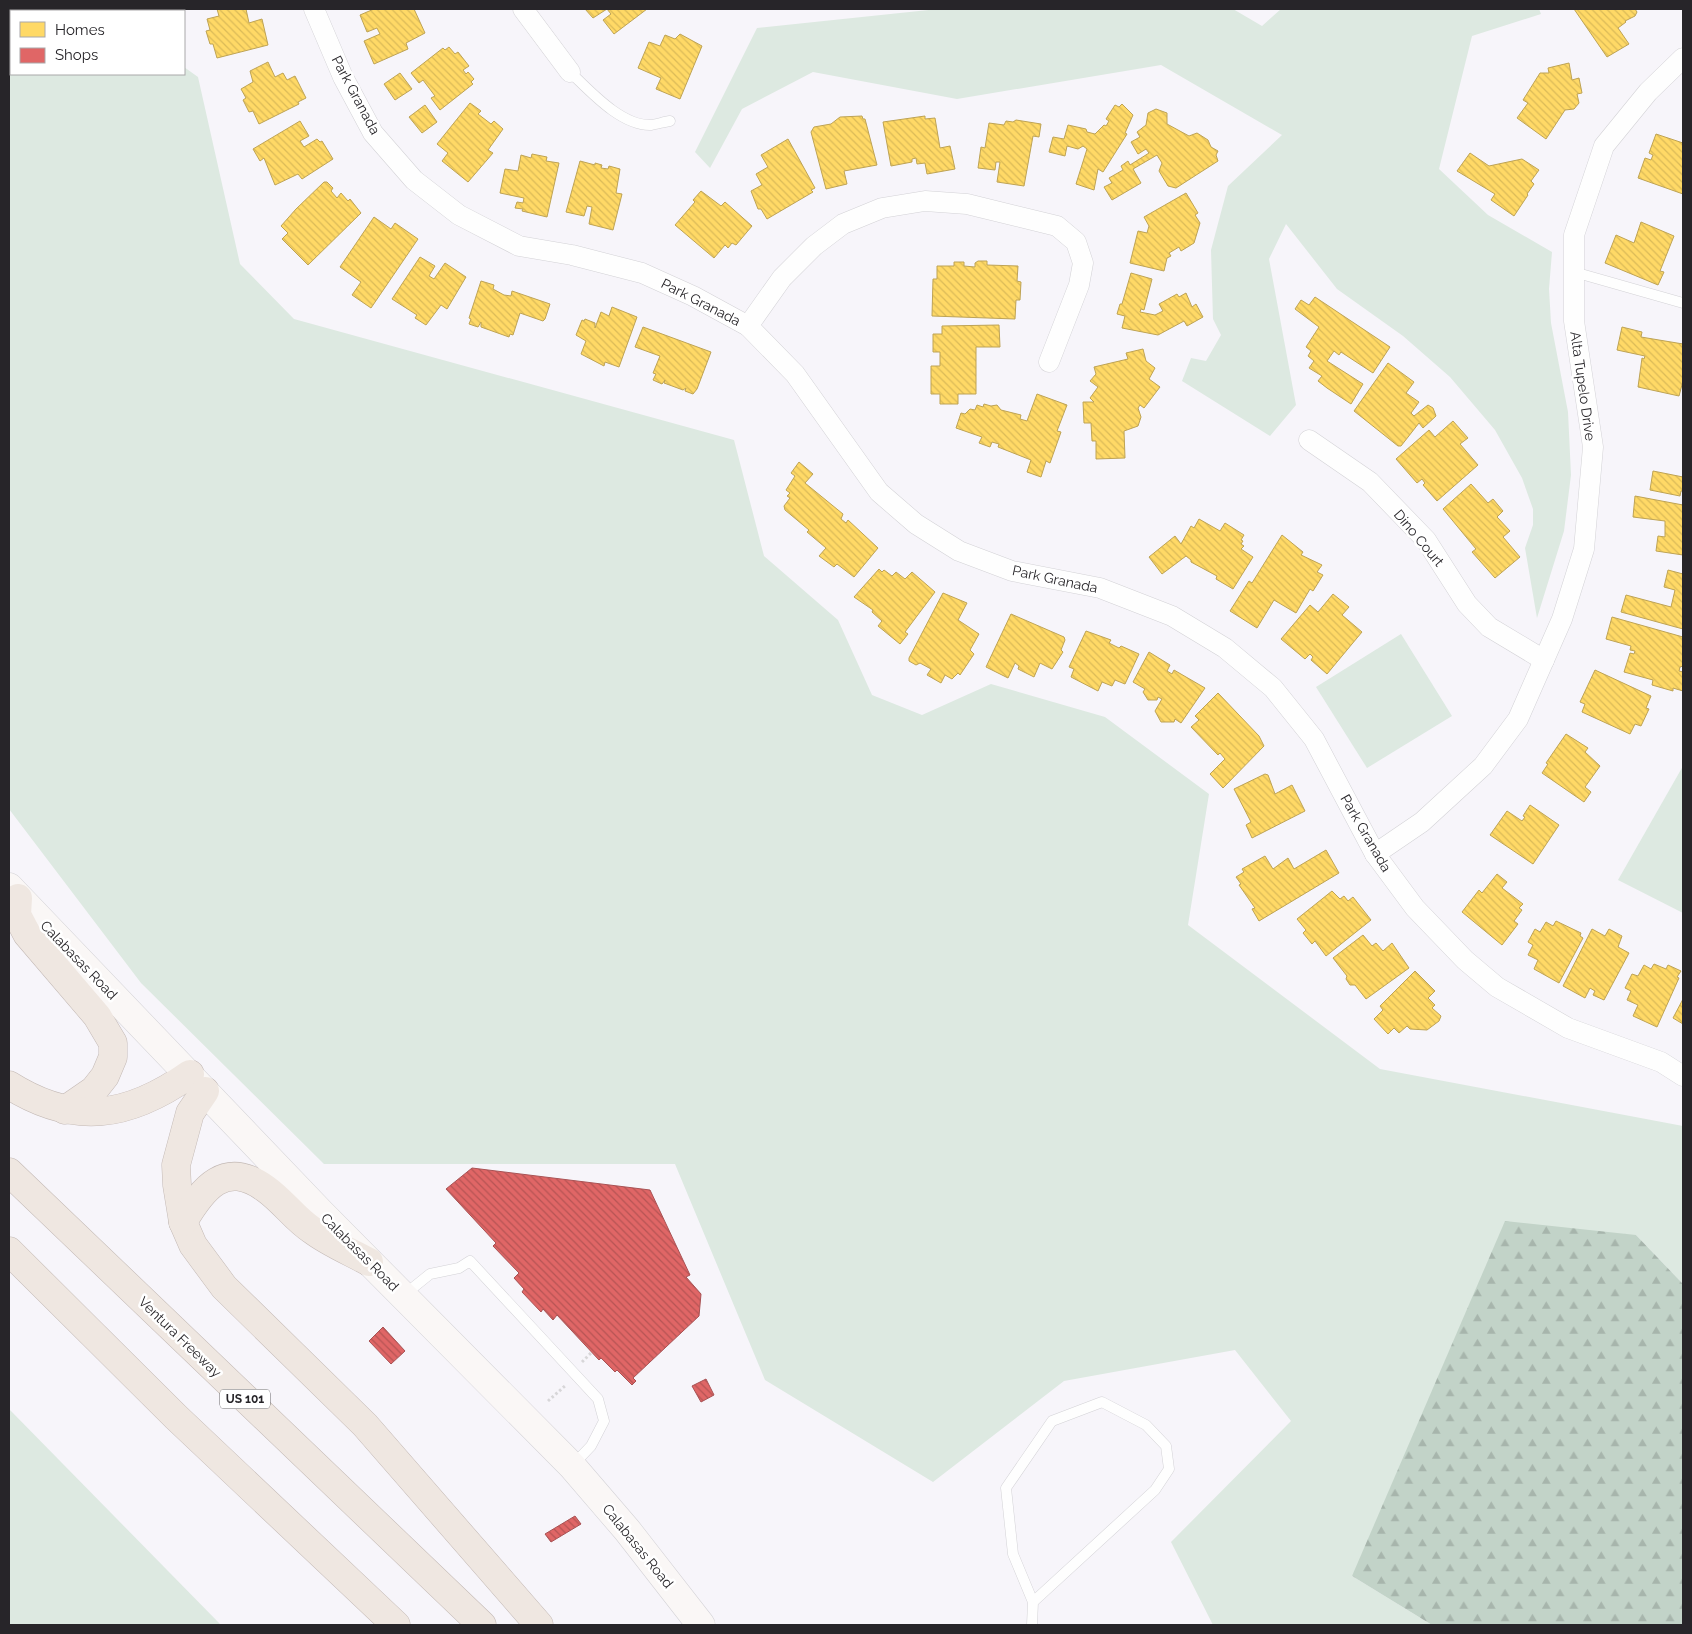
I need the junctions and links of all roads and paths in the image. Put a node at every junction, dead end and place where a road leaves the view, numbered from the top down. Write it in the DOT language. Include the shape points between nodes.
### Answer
graph roads {
  1 [pos="314,9"];
  2 [pos="523,9"];
  3 [pos="1683,58"];
  4 [pos="570,72"];
  5 [pos="670,121"];
  6 [pos="1574,272"];
  7 [pos="1683,303"];
  8 [pos="748,326"];
  9 [pos="1049,362"];
  10 [pos="1309,440"];
  11 [pos="1544,660"];
  12 [pos="1375,854"];
  13 [pos="13,893"];
  14 [pos="1683,1076"];
  15 [pos="198,1082"];
  16 [pos="9,1085"];
  17 [pos="65,1110"];
  18 [pos="9,1172"];
  19 [pos="183,1222"];
  20 [pos="9,1251"];
  21 [pos="369,1262"];
  22 [pos="404,1296"];
  23 [pos="572,1466"];
  24 [pos="1033,1602"];
  25 [pos="396,1625"];
  26 [pos="482,1625"];
  27 [pos="539,1625"];
  28 [pos="701,1625"];
  29 [pos="1032,1625"];
  1 -- 8 [label="street, Park Granada" via="343,77 373,133 414,180 459,215 518,246 642,272"];
  2 -- 4 [label="street"];
  3 -- 6 [label="street, Alta Tupelo Drive" via="1648,92 1604,146 1574,235"];
  4 -- 5 [label="lane" via="607,107 631,120 650,125"];
  6 -- 7 [label="lane"];
  6 -- 11 [label="street, Alta Tupelo Drive" via="1574,321 1592,447 1584,549 1562,619"];
  8 -- 9 [label="street" via="782,278 814,246 843,224 882,208 925,201 967,204 1057,226 1076,242 1084,263"];
  8 -- 12 [label="street, Park Granada" via="795,374 878,492 916,524 960,550 1012,571 1100,588 1172,616 1225,648 1273,688 1314,739"];
  10 -- 11 [label="street, Dino Court" via="1370,482 1426,540 1467,604 1489,627"];
  11 -- 12 [label="street, Alta Tupelo Drive" via="1518,719 1483,766 1422,822"];
  12 -- 14 [label="street, Park Granada" via="1415,908 1464,960 1497,987 1568,1028 1661,1062"];
  13 -- 15 [label="main road, Calabasas Road"];
  13 -- 17 [label="highway" via="17,915 27,934 97,1016 112,1043 113,1057 105,1076 94,1090"];
  15 -- 17 [label="highway" via="120,1109 98,1112"];
  15 -- 19 [label="highway" via="176,1165"];
  15 -- 21 [label="main road, Calabasas Road"];
  16 -- 17 [label="highway" via="33,1100"];
  18 -- 26 [label="highway, Ventura Freeway / US 101"];
  19 -- 21 [label="highway" via="198,1197 210,1185 224,1177 241,1176 266,1188 312,1230"];
  19 -- 27 [label="highway" via="193,1245 224,1287 365,1425"];
  20 -- 25 [label="highway" via="176,1417"];
  21 -- 22 [label="main road, Calabasas Road"];
  22 -- 23 [label="main road, Calabasas Road"];
  22 -- 23 [label="lane" via="430,1274 459,1268 470,1261 598,1399 604,1421 591,1446"];
  23 -- 28 [label="main road, Calabasas Road"];
  24 -- 24 [label="lane" via="1155,1490 1170,1469 1166,1446 1146,1425 1102,1402 1052,1421 1006,1488 1014,1554"];
  24 -- 29 [label="lane"];
}
